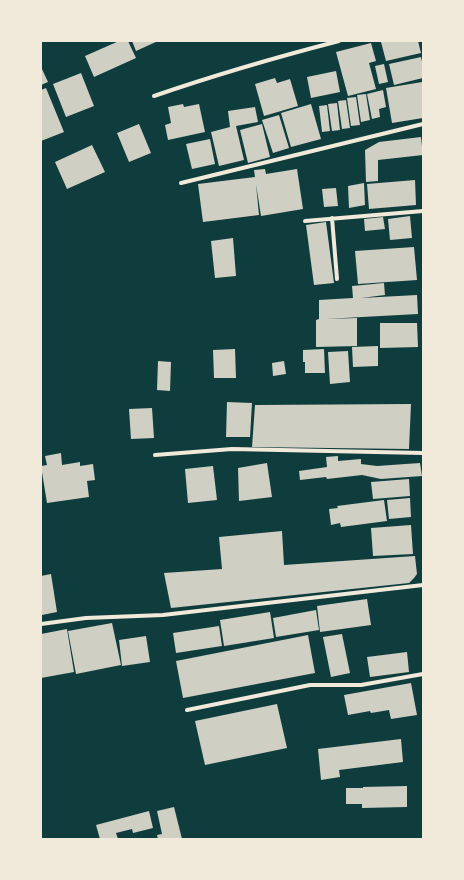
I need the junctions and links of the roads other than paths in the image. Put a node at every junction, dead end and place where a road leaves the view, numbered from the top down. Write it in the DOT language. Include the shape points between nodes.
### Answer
graph roads {
  1 [pos="339,41"];
  2 [pos="154,96"];
  3 [pos="423,124"];
  4 [pos="182,183"];
  5 [pos="423,211"];
  6 [pos="332,218"];
  7 [pos="305,221"];
  8 [pos="337,279"];
  9 [pos="423,453"];
  10 [pos="155,455"];
  11 [pos="423,585"];
  12 [pos="41,624"];
  13 [pos="423,674"];
  14 [pos="187,710"];
  1 -- 2 [label="street" via="216,75"];
  3 -- 4 [label="street"];
  5 -- 6 [label="street"];
  6 -- 7 [label="street"];
  6 -- 8 [label="street"];
  9 -- 10 [label="street" via="232,449"];
  11 -- 12 [label="street" via="163,614 86,618"];
  13 -- 14 [label="street" via="361,685 310,685"];
}
